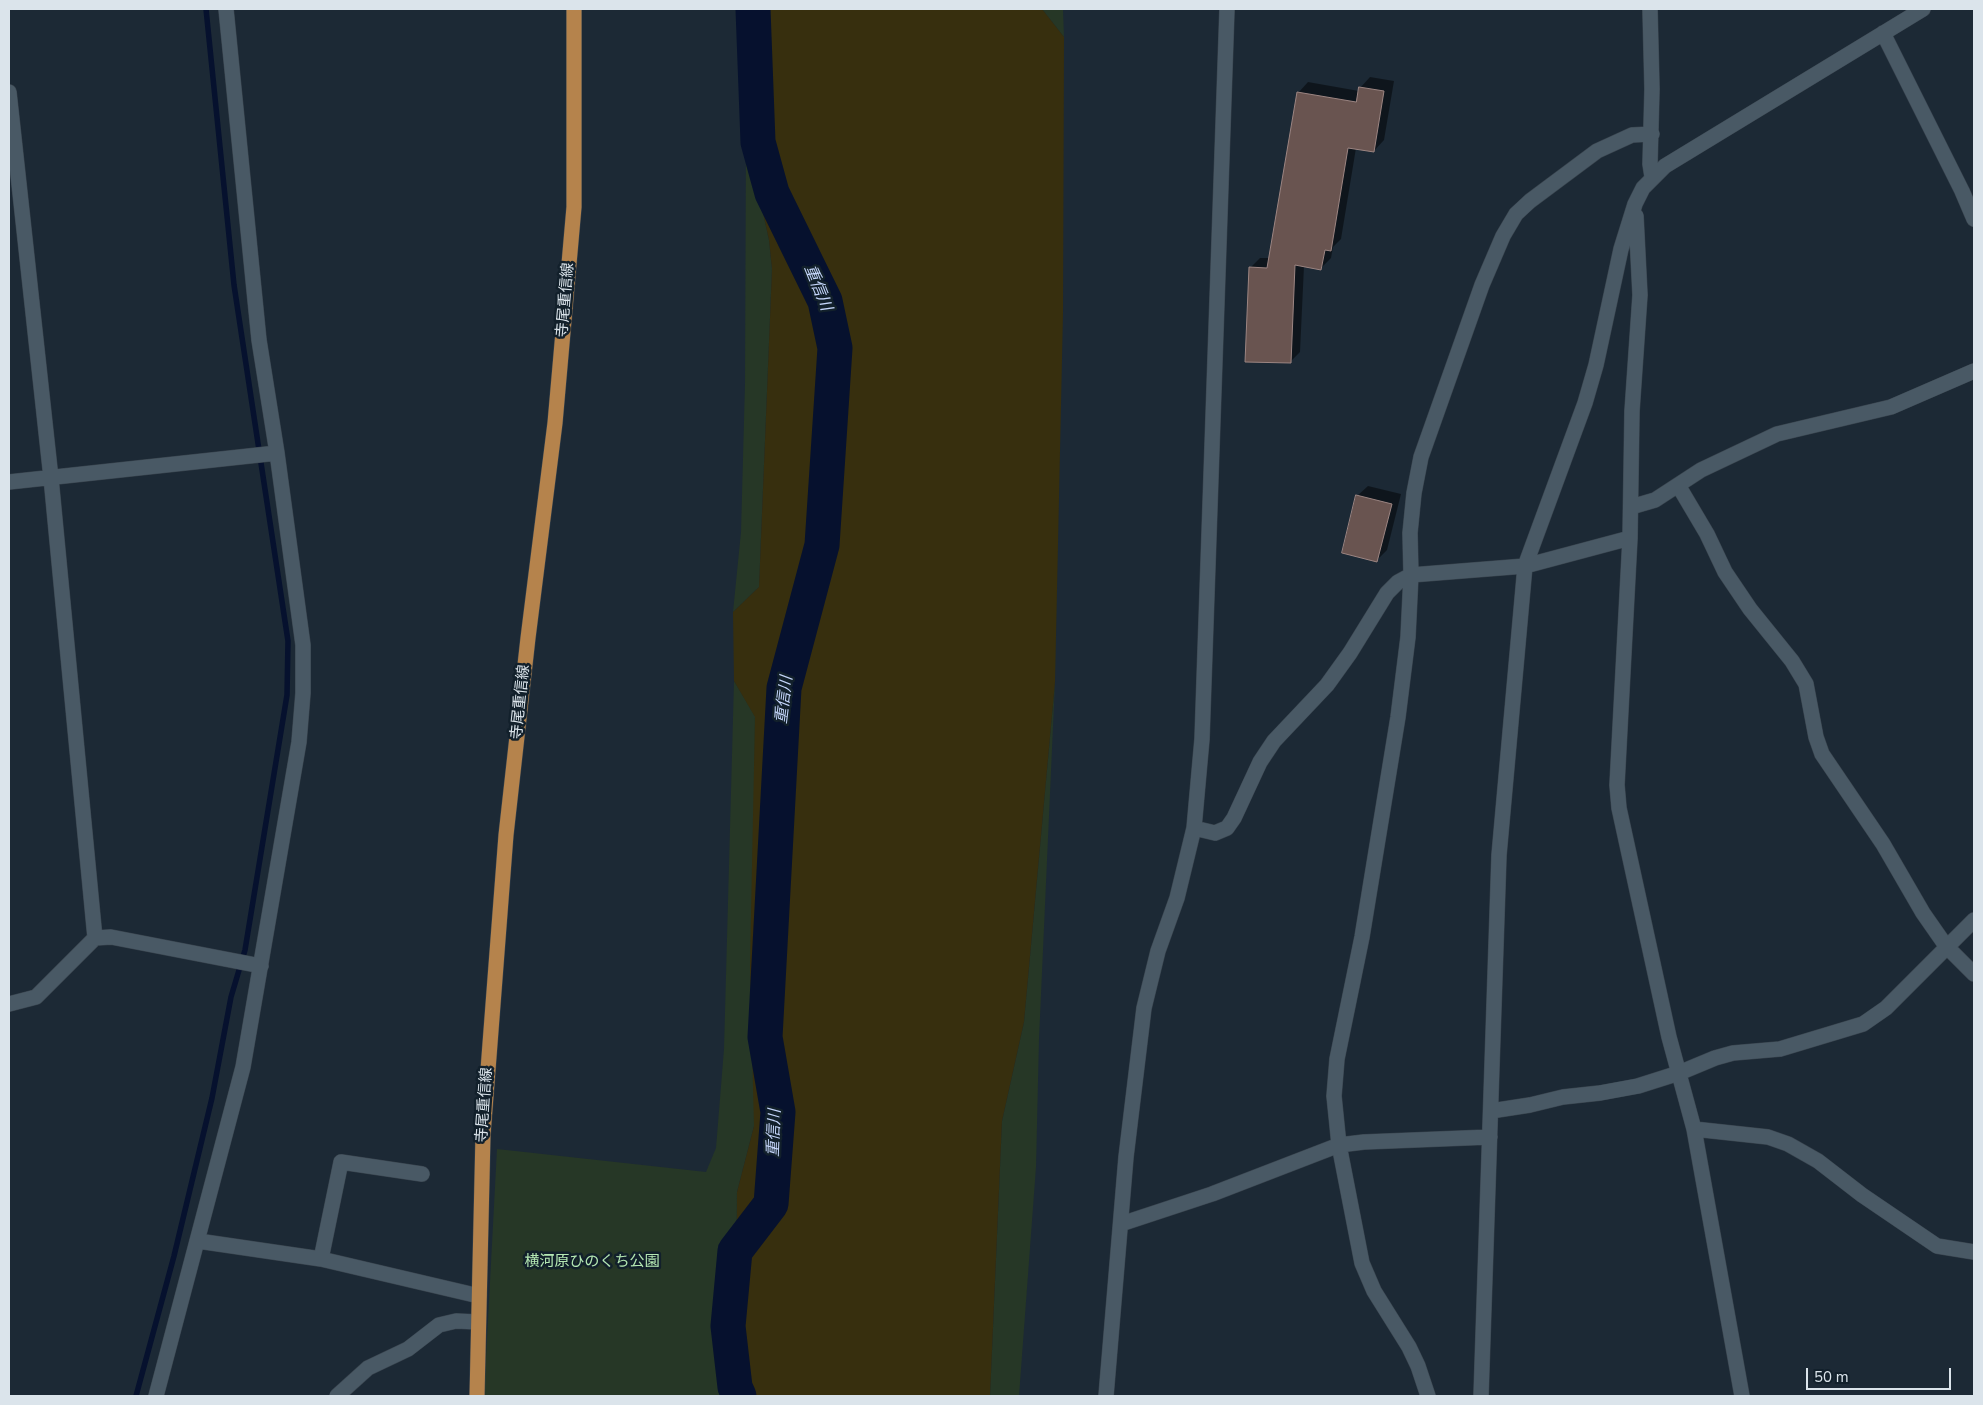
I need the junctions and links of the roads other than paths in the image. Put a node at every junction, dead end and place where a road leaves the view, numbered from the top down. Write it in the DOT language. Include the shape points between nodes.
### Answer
graph roads {
  1 [pos="226,9"];
  2 [pos="574,9"];
  3 [pos="1227,9"];
  4 [pos="1650,9"];
  5 [pos="1924,9"];
  6 [pos="1883,33"];
  7 [pos="9,92"];
  8 [pos="1652,134"];
  9 [pos="1652,177"];
  10 [pos="1635,204"];
  11 [pos="1974,219"];
  12 [pos="1974,371"];
  13 [pos="277,453"];
  14 [pos="51,478"];
  15 [pos="9,482"];
  16 [pos="1678,485"];
  17 [pos="1631,507"];
  18 [pos="1630,538"];
  19 [pos="1525,566"];
  20 [pos="1411,575"];
  21 [pos="1194,828"];
  22 [pos="1974,920"];
  23 [pos="95,938"];
  24 [pos="1946,946"];
  25 [pos="261,966"];
  26 [pos="1974,974"];
  27 [pos="9,1004"];
  28 [pos="1679,1073"];
  29 [pos="1491,1111"];
  30 [pos="1694,1129"];
  31 [pos="1490,1137"];
  32 [pos="1339,1146"];
  33 [pos="422,1174"];
  34 [pos="1122,1224"];
  35 [pos="198,1241"];
  36 [pos="1974,1252"];
  37 [pos="321,1259"];
  38 [pos="479,1296"];
  39 [pos="478,1322"];
  40 [pos="156,1396"];
  41 [pos="337,1396"];
  42 [pos="477,1396"];
  43 [pos="1106,1396"];
  44 [pos="1428,1396"];
  45 [pos="1481,1396"];
  46 [pos="1742,1396"];
  1 -- 13 [label="street" via="259,340"];
  2 -- 38 [label="main road, 寺尾重信線" via="574,207 555,423 506,835 483,1135"];
  3 -- 21 [label="street" via="1202,739"];
  4 -- 8 [label="street"];
  5 -- 6 [label="street"];
  6 -- 9 [label="street"];
  6 -- 11 [label="street"];
  7 -- 14 [label="street"];
  8 -- 9 [label="street"];
  8 -- 20 [label="street" via="1632,135 1597,151 1530,200 1516,214 1503,236 1482,285 1421,457 1410,533"];
  9 -- 10 [label="street"];
  10 -- 17 [label="street" via="1640,295 1632,411"];
  10 -- 19 [label="street" via="1621,249 1585,403"];
  12 -- 16 [label="street" via="1891,407 1777,434 1701,470"];
  13 -- 14 [label="street"];
  13 -- 25 [label="street" via="302,645 303,693 299,742"];
  14 -- 15 [label="street"];
  14 -- 23 [label="street"];
  16 -- 17 [label="street" via="1655,500"];
  16 -- 24 [label="street" via="1725,572 1806,684 1822,754"];
  17 -- 18 [label="street"];
  18 -- 19 [label="street"];
  18 -- 28 [label="street" via="1619,808"];
  19 -- 20 [label="street"];
  19 -- 29 [label="street" via="1499,855"];
  20 -- 21 [label="street" via="1387,593 1327,685 1274,741 1227,828 1215,832"];
  20 -- 32 [label="street" via="1408,636 1396,726 1362,937 1337,1059 1334,1096"];
  21 -- 34 [label="street" via="1144,1008 1126,1157"];
  22 -- 24 [label="street"];
  23 -- 25 [label="street" via="111,936"];
  23 -- 27 [label="street" via="36,997"];
  24 -- 26 [label="street"];
  24 -- 28 [label="street" via="1886,1008 1863,1024 1780,1049 1714,1058"];
  25 -- 35 [label="street" via="243,1067"];
  28 -- 29 [label="street" via="1638,1086"];
  28 -- 30 [label="street"];
  29 -- 31 [label="street"];
  30 -- 36 [label="street" via="1768,1137 1788,1144 1818,1161 1937,1246"];
  30 -- 46 [label="street"];
  31 -- 32 [label="street" via="1364,1142"];
  31 -- 45 [label="street"];
  32 -- 34 [label="street"];
  32 -- 44 [label="street" via="1362,1263 1374,1291 1409,1347"];
  33 -- 37 [label="street" via="341,1162"];
  34 -- 43 [label="street"];
  35 -- 37 [label="street"];
  35 -- 40 [label="street"];
  37 -- 38 [label="street"];
  38 -- 39 [label="main road, 寺尾重信線"];
  39 -- 41 [label="street" via="439,1325 408,1350 368,1368"];
  39 -- 42 [label="main road, 寺尾重信線"];
}
